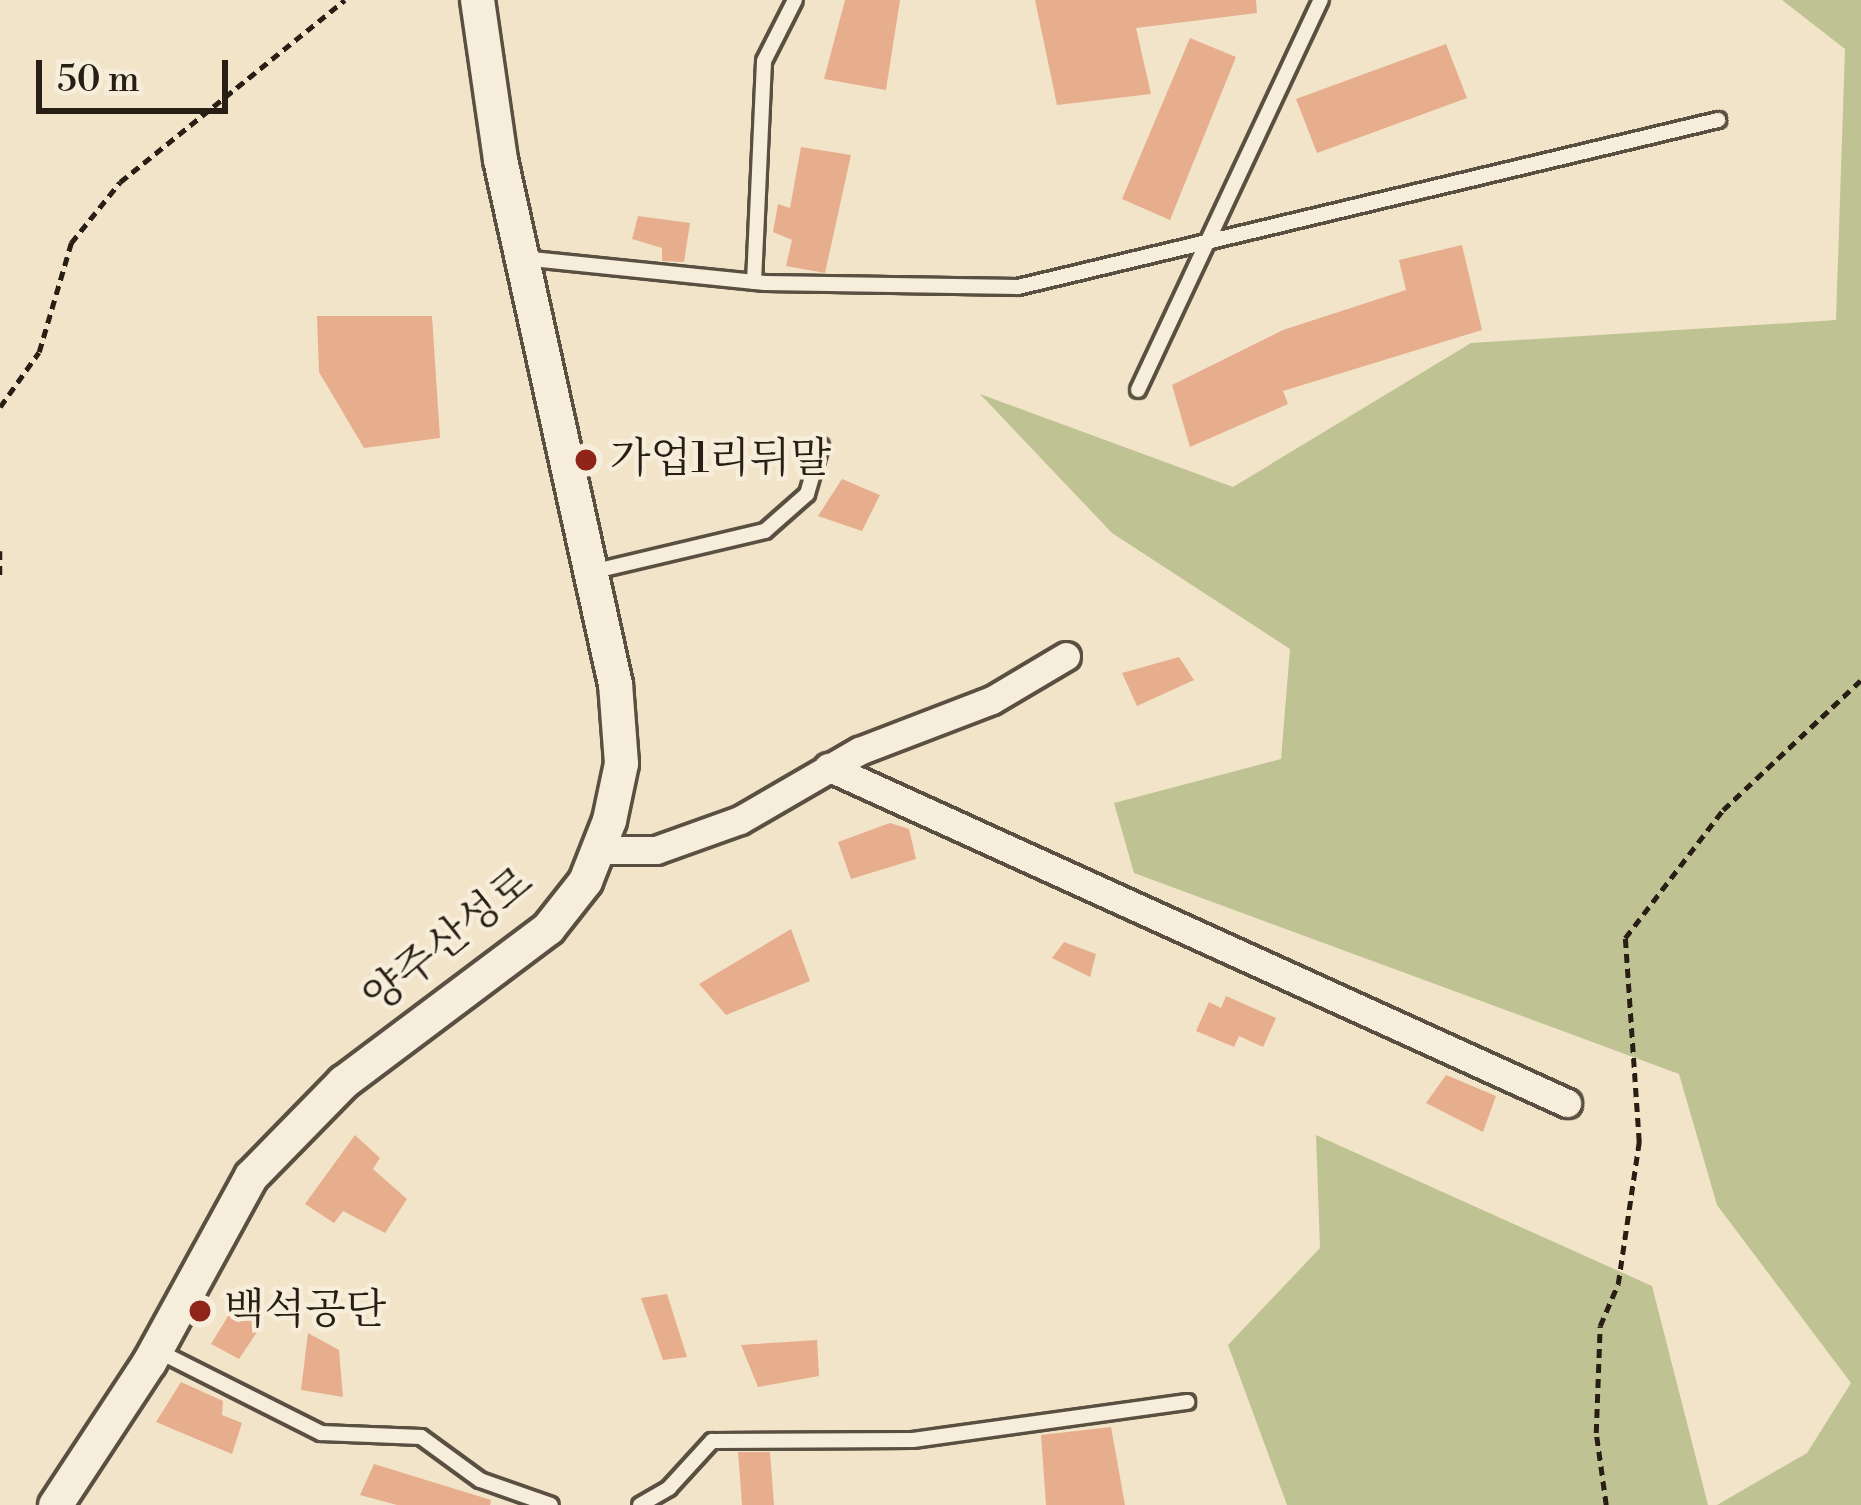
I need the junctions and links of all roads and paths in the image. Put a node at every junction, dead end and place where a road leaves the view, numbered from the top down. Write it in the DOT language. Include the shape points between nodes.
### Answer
graph roads {
  1 [pos="345,0"];
  2 [pos="477,0"];
  3 [pos="795,0"];
  4 [pos="1321,0"];
  5 [pos="1718,120"];
  6 [pos="1201,249"];
  7 [pos="522,258"];
  8 [pos="754,282"];
  9 [pos="1138,390"];
  10 [pos="0,407"];
  11 [pos="821,446"];
  12 [pos="0,551"];
  13 [pos="591,572"];
  14 [pos="0,578"];
  15 [pos="1066,656"];
  16 [pos="1861,680"];
  17 [pos="828,767"];
  18 [pos="600,850"];
  19 [pos="1567,1102"];
  20 [pos="156,1349"];
  21 [pos="1187,1402"];
  22 [pos="55,1505"];
  23 [pos="551,1505"];
  24 [pos="640,1505"];
  25 [pos="1606,1505"];
  1 -- 10 [label="path" via="120,182 71,243 39,352"];
  2 -- 7 [label="street, 양주산성로"];
  3 -- 8 [label="lane" via="764,61"];
  4 -- 6 [label="lane"];
  5 -- 6 [label="lane"];
  6 -- 8 [label="lane" via="1018,287"];
  6 -- 9 [label="lane"];
  7 -- 8 [label="lane"];
  7 -- 13 [label="street, 양주산성로"];
  11 -- 13 [label="lane" via="806,494 765,532"];
  12 -- 14 [label="path"];
  13 -- 18 [label="street, 양주산성로" via="620,746"];
  15 -- 17 [label="street" via="992,700"];
  16 -- 25 [label="path" via="1723,810 1625,938 1639,1142 1618,1284 1600,1326 1596,1433"];
  17 -- 18 [label="street" via="740,820 656,850"];
  17 -- 19 [label="street"];
  18 -- 20 [label="street, 양주산성로" via="548,928 286,1134 231,1207"];
  20 -- 22 [label="street, 양주산성로"];
  20 -- 23 [label="lane" via="321,1433 421,1438 480,1480"];
  21 -- 24 [label="lane" via="914,1440 712,1441 669,1488"];
}
